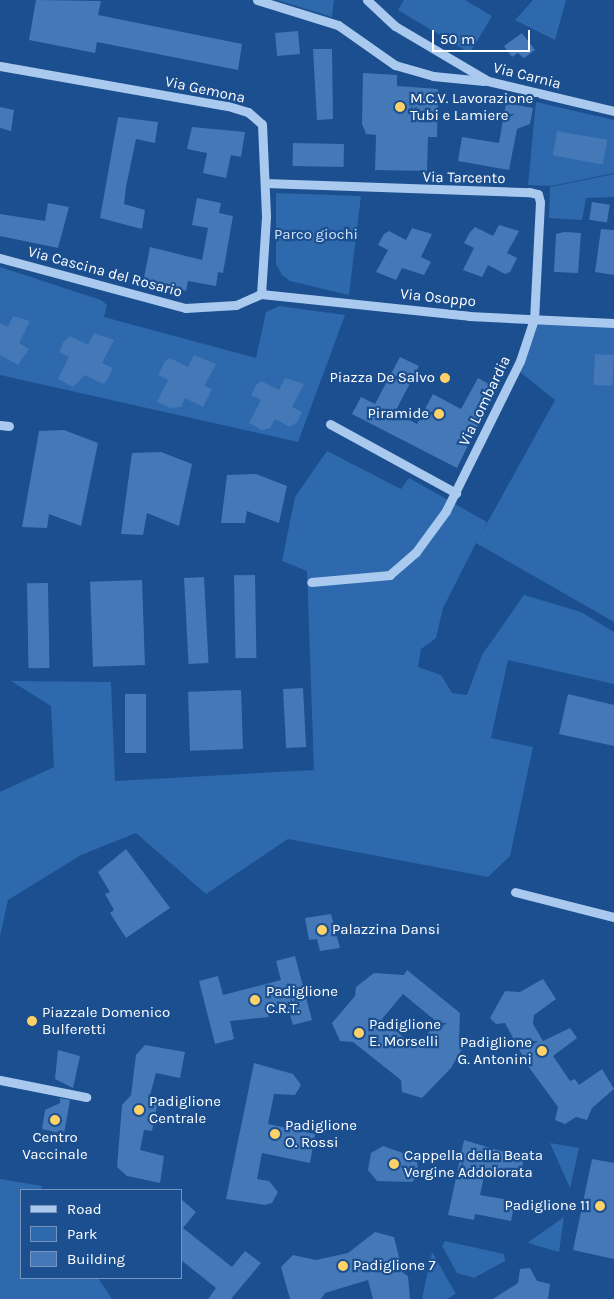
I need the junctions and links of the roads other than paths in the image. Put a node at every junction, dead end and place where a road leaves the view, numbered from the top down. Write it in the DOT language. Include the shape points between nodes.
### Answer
graph roads {
  1 [pos="257,0"];
  2 [pos="367,0"];
  3 [pos="0,66"];
  4 [pos="488,81"];
  5 [pos="614,111"];
  6 [pos="265,183"];
  7 [pos="0,258"];
  8 [pos="261,294"];
  9 [pos="534,319"];
  10 [pos="614,323"];
  11 [pos="330,424"];
  12 [pos="456,493"];
  13 [pos="311,582"];
  14 [pos="515,892"];
  15 [pos="614,917"];
  16 [pos="0,1080"];
  17 [pos="86,1097"];
  1 -- 4 [label="street" via="338,25 395,66 433,76"];
  2 -- 4 [label="street, Via Carnia" via="395,26"];
  3 -- 6 [label="street, Via Gemona" via="248,112 262,124"];
  4 -- 5 [label="street, Via Carnia"];
  6 -- 8 [label="street, Via Gemona"];
  6 -- 9 [label="street, Via Tarcento" via="538,194"];
  7 -- 8 [label="street, Via Cascina del Rosario" via="185,308 236,304"];
  8 -- 9 [label="street, Via Osoppo"];
  9 -- 10 [label="street, Via Osoppo"];
  9 -- 12 [label="street, Via Lombardia" via="520,361"];
  11 -- 12 [label="street"];
  12 -- 13 [label="street, Via Lombardia" via="416,552 390,575"];
  14 -- 15 [label="street"];
  16 -- 17 [label="street"];
}
